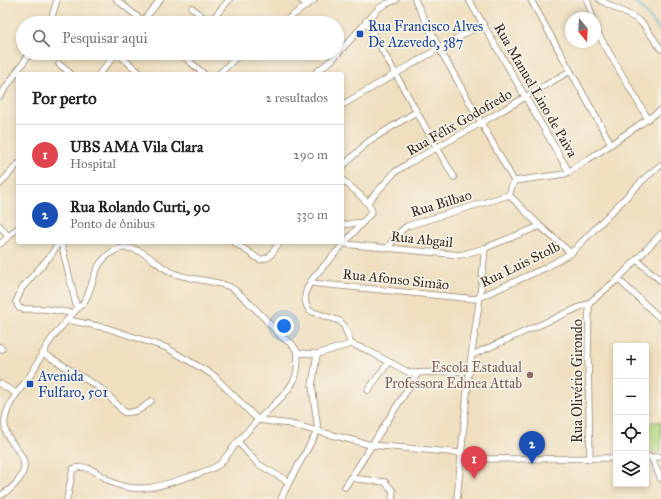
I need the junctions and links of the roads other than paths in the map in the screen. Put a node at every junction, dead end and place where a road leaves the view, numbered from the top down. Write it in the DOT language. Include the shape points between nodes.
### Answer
graph roads {
  1 [pos="57,0"];
  2 [pos="117,0"];
  3 [pos="160,0"];
  4 [pos="229,0"];
  5 [pos="301,0"];
  6 [pos="314,0"];
  7 [pos="396,0"];
  8 [pos="415,0"];
  9 [pos="469,0"];
  10 [pos="531,0"];
  11 [pos="587,0"];
  12 [pos="600,0"];
  13 [pos="307,5"];
  14 [pos="192,8"];
  15 [pos="591,12"];
  16 [pos="52,16"];
  17 [pos="136,16"];
  18 [pos="148,16"];
  19 [pos="202,16"];
  20 [pos="216,16"];
  21 [pos="292,16"];
  22 [pos="366,21"];
  23 [pos="483,23"];
  24 [pos="601,39"];
  25 [pos="344,46"];
  26 [pos="439,48"];
  27 [pos="661,49"];
  28 [pos="25,60"];
  29 [pos="111,60"];
  30 [pos="125,60"];
  31 [pos="188,60"];
  32 [pos="234,60"];
  33 [pos="332,60"];
  34 [pos="59,64"];
  35 [pos="570,71"];
  36 [pos="17,72"];
  37 [pos="69,72"];
  38 [pos="100,72"];
  39 [pos="139,72"];
  40 [pos="202,72"];
  41 [pos="221,72"];
  42 [pos="317,72"];
  43 [pos="16,73"];
  44 [pos="396,74"];
  45 [pos="0,96"];
  46 [pos="526,97"];
  47 [pos="344,104"];
  48 [pos="661,110"];
  49 [pos="416,112"];
  50 [pos="648,119"];
  51 [pos="482,123"];
  52 [pos="611,144"];
  53 [pos="437,148"];
  54 [pos="344,165"];
  55 [pos="16,166"];
  56 [pos="661,166"];
  57 [pos="569,172"];
  58 [pos="454,177"];
  59 [pos="344,181"];
  60 [pos="514,181"];
  61 [pos="0,184"];
  62 [pos="509,195"];
  63 [pos="367,203"];
  64 [pos="363,222"];
  65 [pos="344,225"];
  66 [pos="0,226"];
  67 [pos="540,226"];
  68 [pos="16,230"];
  69 [pos="661,234"];
  70 [pos="8,236"];
  71 [pos="0,244"];
  72 [pos="59,244"];
  73 [pos="60,244"];
  74 [pos="237,244"];
  75 [pos="279,244"];
  76 [pos="344,244"];
  77 [pos="388,248"];
  78 [pos="485,248"];
  79 [pos="571,253"];
  80 [pos="637,260"];
  81 [pos="618,279"];
  82 [pos="661,281"];
  83 [pos="310,283"];
  84 [pos="480,297"];
  85 [pos="589,304"];
  86 [pos="75,311"];
  87 [pos="68,320"];
  88 [pos="661,320"];
  89 [pos="351,344"];
  90 [pos="43,353"];
  91 [pos="298,353"];
  92 [pos="317,354"];
  93 [pos="472,355"];
  94 [pos="389,362"];
  95 [pos="469,371"];
  96 [pos="418,373"];
  97 [pos="0,384"];
  98 [pos="368,390"];
  99 [pos="16,393"];
  100 [pos="152,401"];
  101 [pos="258,420"];
  102 [pos="318,430"];
  103 [pos="238,442"];
  104 [pos="371,446"];
  105 [pos="461,453"];
  106 [pos="649,457"];
  107 [pos="661,457"];
  108 [pos="613,458"];
  109 [pos="590,459"];
  110 [pos="649,459"];
  111 [pos="350,478"];
  112 [pos="661,479"];
  113 [pos="289,482"];
  114 [pos="344,487"];
  115 [pos="0,496"];
  116 [pos="67,499"];
  117 [pos="281,499"];
  118 [pos="392,499"];
  119 [pos="457,499"];
  1 -- 16 [label="street"];
  2 -- 17 [label="street"];
  3 -- 18 [label="street"];
  4 -- 20 [label="street"];
  5 -- 13 [label="street"];
  6 -- 13 [label="street"];
  7 -- 22 [label="street" via="379,8"];
  8 -- 26 [label="street"];
  9 -- 23 [label="street, Rua Manuel Lino de Paiva"];
  10 -- 35 [label="street"];
  11 -- 15 [label="street"];
  12 -- 27 [label="street" via="643,24"];
  13 -- 21 [label="street"];
  14 -- 19 [label="street"];
  22 -- 25 [label="street"];
  22 -- 44 [label="street"];
  23 -- 26 [label="street"];
  23 -- 46 [label="street, Rua Manuel Lino de Paiva"];
  24 -- 50 [label="street"];
  26 -- 44 [label="street"];
  26 -- 51 [label="street"];
  28 -- 36 [label="street"];
  29 -- 38 [label="street"];
  30 -- 39 [label="street"];
  31 -- 40 [label="street"];
  32 -- 41 [label="street"];
  33 -- 42 [label="street"];
  34 -- 37 [label="street"];
  35 -- 46 [label="street, Rua Félix Godofredo"];
  35 -- 52 [label="street"];
  43 -- 45 [label="street"];
  44 -- 47 [label="street"];
  44 -- 49 [label="street"];
  46 -- 51 [label="street, Rua Félix Godofredo"];
  46 -- 57 [label="street, Rua Manuel Lino de Paiva"];
  48 -- 50 [label="street"];
  49 -- 53 [label="street"];
  49 -- 54 [label="street" via="369,141"];
  50 -- 52 [label="street"];
  51 -- 53 [label="street, Rua Félix Godofredo"];
  51 -- 60 [label="street"];
  52 -- 57 [label="street"];
  53 -- 58 [label="street"];
  53 -- 63 [label="street, Rua Félix Godofredo" via="395,172"];
  55 -- 61 [label="street"];
  56 -- 79 [label="street, Rua Luis Stolb" via="645,178"];
  57 -- 60 [label="street"];
  59 -- 63 [label="street"];
  60 -- 62 [label="street"];
  62 -- 67 [label="street"];
  62 -- 77 [label="street, Rua Bilbao" via="407,226"];
  63 -- 64 [label="street" via="372,212"];
  64 -- 65 [label="street"];
  64 -- 76 [label="street"];
  66 -- 70 [label="street"];
  67 -- 78 [label="street, Rua Abgail"];
  67 -- 79 [label="street"];
  68 -- 70 [label="street"];
  69 -- 80 [label="street"];
  70 -- 71 [label="street"];
  72 -- 86 [label="street" via="22,288 16,302 19,308 23,309"];
  73 -- 86 [label="street"];
  74 -- 75 [label="street" via="260,260 269,258"];
  76 -- 77 [label="street, Rua Abgail"];
  76 -- 83 [label="street"];
  77 -- 78 [label="street, Rua Abgail" via="453,255"];
  78 -- 84 [label="street"];
  79 -- 84 [label="street, Rua Luis Stolb" via="545,268"];
  80 -- 81 [label="street"];
  80 -- 82 [label="street"];
  81 -- 85 [label="street"];
  81 -- 88 [label="street"];
  83 -- 84 [label="street, Rua Afonso Simão" via="475,299"];
  83 -- 89 [label="street" via="305,297 307,308 314,313 340,321"];
  84 -- 93 [label="street"];
  85 -- 93 [label="street"];
  85 -- 109 [label="street, Rua Olivério Girondo"];
  86 -- 87 [label="street"];
  86 -- 91 [label="street" via="84,303 101,262 118,249 135,249 184,277 230,287"];
  87 -- 90 [label="street"];
  87 -- 101 [label="street" via="107,328 167,348 213,375"];
  89 -- 92 [label="street"];
  89 -- 94 [label="street"];
  90 -- 99 [label="street" via="28,379"];
  90 -- 100 [label="street" via="102,390 124,412 135,412"];
  91 -- 92 [label="street"];
  91 -- 101 [label="street" via="296,377"];
  92 -- 102 [label="street" via="312,386"];
  93 -- 95 [label="street"];
  94 -- 96 [label="street" via="410,373"];
  94 -- 98 [label="street"];
  95 -- 96 [label="street"];
  95 -- 105 [label="street"];
  96 -- 104 [label="street"];
  97 -- 99 [label="street"];
  99 -- 115 [label="street" via="8,408 5,424 8,438 24,460 25,466 13,488"];
  101 -- 102 [label="street"];
  101 -- 103 [label="street"];
  102 -- 104 [label="street"];
  102 -- 113 [label="street"];
  103 -- 113 [label="street" via="258,464"];
  103 -- 116 [label="street" via="215,467 154,487 128,488 114,483 86,466 77,467 73,469"];
  104 -- 105 [label="street"];
  104 -- 111 [label="street"];
  105 -- 109 [label="street" via="488,459"];
  105 -- 119 [label="street"];
  106 -- 107 [label="street"];
  108 -- 109 [label="street"];
  110 -- 112 [label="street"];
  111 -- 114 [label="street"];
  111 -- 118 [label="street" via="385,482 393,491"];
  113 -- 117 [label="street"];
}
